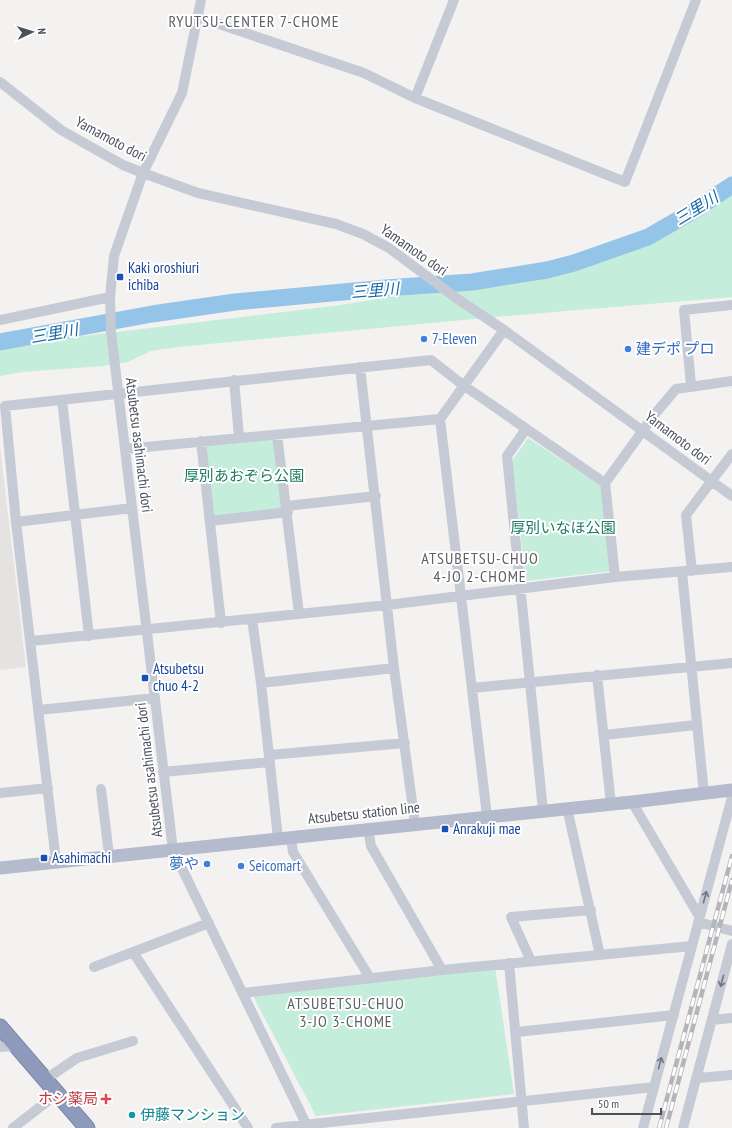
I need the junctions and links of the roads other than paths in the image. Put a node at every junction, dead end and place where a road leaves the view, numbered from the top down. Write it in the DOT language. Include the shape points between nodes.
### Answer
graph roads {
  1 [pos="201,0"];
  2 [pos="454,0"];
  3 [pos="696,0"];
  4 [pos="198,17"];
  5 [pos="2,87"];
  6 [pos="415,98"];
  7 [pos="143,173"];
  8 [pos="110,297"];
  9 [pos="732,305"];
  10 [pos="0,320"];
  11 [pos="504,330"];
  12 [pos="360,367"];
  13 [pos="234,380"];
  14 [pos="732,381"];
  15 [pos="463,385"];
  16 [pos="691,385"];
  17 [pos="118,393"];
  18 [pos="62,400"];
  19 [pos="440,419"];
  20 [pos="367,426"];
  21 [pos="526,429"];
  22 [pos="643,430"];
  23 [pos="277,435"];
  24 [pos="239,437"];
  25 [pos="201,441"];
  26 [pos="125,449"];
  27 [pos="732,454"];
  28 [pos="710,482"];
  29 [pos="605,483"];
  30 [pos="376,496"];
  31 [pos="732,496"];
  32 [pos="132,508"];
  33 [pos="287,509"];
  34 [pos="76,515"];
  35 [pos="210,521"];
  36 [pos="16,522"];
  37 [pos="732,567"];
  38 [pos="687,571"];
  39 [pos="615,577"];
  40 [pos="521,588"];
  41 [pos="461,596"];
  42 [pos="387,605"];
  43 [pos="299,614"];
  44 [pos="252,619"];
  45 [pos="221,623"];
  46 [pos="148,630"];
  47 [pos="89,636"];
  48 [pos="31,641"];
  49 [pos="732,663"];
  50 [pos="691,667"];
  51 [pos="394,668"];
  52 [pos="597,675"];
  53 [pos="529,681"];
  54 [pos="261,684"];
  55 [pos="472,688"];
  56 [pos="155,698"];
  57 [pos="39,710"];
  58 [pos="696,725"];
  59 [pos="604,735"];
  60 [pos="405,743"];
  61 [pos="269,759"];
  62 [pos="163,772"];
  63 [pos="48,788"];
  64 [pos="101,789"];
  65 [pos="732,790"];
  66 [pos="0,793"];
  67 [pos="704,794"];
  68 [pos="732,797"];
  69 [pos="632,802"];
  70 [pos="611,804"];
  71 [pos="567,808"];
  72 [pos="543,811"];
  73 [pos="487,816"];
  74 [pos="415,824"];
  75 [pos="368,829"];
  76 [pos="284,837"];
  77 [pos="173,850"];
  78 [pos="109,855"];
  79 [pos="56,861"];
  80 [pos="0,868"];
  81 [pos="591,910"];
  82 [pos="699,919"];
  83 [pos="209,923"];
  84 [pos="732,930"];
  85 [pos="732,944"];
  86 [pos="692,946"];
  87 [pos="133,952"];
  88 [pos="600,955"];
  89 [pos="531,961"];
  90 [pos="509,963"];
  91 [pos="94,967"];
  92 [pos="442,970"];
  93 [pos="370,978"];
  94 [pos="243,993"];
  95 [pos="674,1015"];
  96 [pos="732,1018"];
  97 [pos="712,1020"];
  98 [pos="0,1027"];
  99 [pos="517,1032"];
  100 [pos="133,1041"];
  101 [pos="16,1046"];
  102 [pos="0,1047"];
  103 [pos="732,1075"];
  104 [pos="698,1078"];
  105 [pos="46,1079"];
  106 [pos="654,1087"];
  107 [pos="58,1093"];
  108 [pos="522,1100"];
  109 [pos="308,1126"];
  110 [pos="13,1128"];
  111 [pos="88,1128"];
  112 [pos="248,1128"];
  113 [pos="276,1128"];
  114 [pos="524,1128"];
  115 [pos="643,1128"];
  116 [pos="683,1128"];
  1 -- 4 [label="street"];
  2 -- 6 [label="street"];
  3 -- 6 [label="street" via="625,182"];
  4 -- 6 [label="street" via="364,72"];
  4 -- 7 [label="street" via="182,93"];
  5 -- 7 [label="street, Yamamoto dori" via="61,130 123,165"];
  7 -- 8 [label="street" via="114,256"];
  7 -- 11 [label="street, Yamamoto dori" via="198,194 336,224 363,234 389,248"];
  8 -- 10 [label="street"];
  8 -- 17 [label="street, Atsubetsu asahimachi dori"];
  9 -- 16 [label="street" via="684,310"];
  11 -- 15 [label="street"];
  11 -- 22 [label="street, Yamamoto dori"];
  12 -- 13 [label="street"];
  12 -- 15 [label="street" via="431,360"];
  12 -- 20 [label="street"];
  13 -- 17 [label="street"];
  13 -- 24 [label="street"];
  14 -- 16 [label="street"];
  15 -- 19 [label="street"];
  15 -- 21 [label="street"];
  16 -- 22 [label="street" via="676,389"];
  17 -- 18 [label="street"];
  17 -- 26 [label="street, Atsubetsu asahimachi dori"];
  18 -- 34 [label="street"];
  18 -- 36 [label="street" via="5,406"];
  19 -- 20 [label="street"];
  19 -- 41 [label="street"];
  20 -- 23 [label="street"];
  20 -- 30 [label="street"];
  21 -- 29 [label="street"];
  21 -- 40 [label="street" via="507,456"];
  22 -- 28 [label="street, Yamamoto dori"];
  22 -- 29 [label="street"];
  23 -- 24 [label="street"];
  23 -- 33 [label="street"];
  24 -- 25 [label="street"];
  25 -- 26 [label="street"];
  25 -- 35 [label="street"];
  26 -- 32 [label="street, Atsubetsu asahimachi dori"];
  27 -- 28 [label="street"];
  28 -- 31 [label="street, Yamamoto dori"];
  28 -- 38 [label="street" via="686,515"];
  29 -- 39 [label="street"];
  30 -- 33 [label="street"];
  30 -- 42 [label="street"];
  32 -- 34 [label="street"];
  32 -- 46 [label="street, Atsubetsu asahimachi dori"];
  33 -- 35 [label="street"];
  33 -- 43 [label="street"];
  34 -- 36 [label="street"];
  34 -- 47 [label="street"];
  35 -- 45 [label="street"];
  36 -- 48 [label="street"];
  37 -- 38 [label="street"];
  38 -- 39 [label="street"];
  38 -- 50 [label="street"];
  39 -- 40 [label="street"];
  40 -- 41 [label="street"];
  40 -- 53 [label="street"];
  41 -- 42 [label="street"];
  41 -- 55 [label="street"];
  42 -- 43 [label="street"];
  42 -- 51 [label="street"];
  43 -- 44 [label="street"];
  44 -- 45 [label="street"];
  44 -- 54 [label="street"];
  45 -- 46 [label="street"];
  46 -- 47 [label="street"];
  46 -- 56 [label="street, Atsubetsu asahimachi dori"];
  47 -- 48 [label="street"];
  48 -- 57 [label="street"];
  49 -- 50 [label="street"];
  50 -- 52 [label="street"];
  50 -- 58 [label="street"];
  51 -- 54 [label="street"];
  51 -- 60 [label="street"];
  52 -- 53 [label="street"];
  52 -- 59 [label="street"];
  53 -- 55 [label="street"];
  53 -- 72 [label="street"];
  54 -- 61 [label="street"];
  55 -- 73 [label="street"];
  56 -- 57 [label="street"];
  56 -- 62 [label="street, Atsubetsu asahimachi dori"];
  57 -- 63 [label="street"];
  58 -- 59 [label="street"];
  58 -- 67 [label="street"];
  59 -- 70 [label="street"];
  60 -- 61 [label="street"];
  60 -- 74 [label="street"];
  61 -- 62 [label="street"];
  61 -- 76 [label="street"];
  62 -- 77 [label="street, Atsubetsu asahimachi dori"];
  63 -- 66 [label="street"];
  63 -- 79 [label="street"];
  64 -- 78 [label="street"];
  65 -- 67 [label="main road, Atsubetsu station line"];
  67 -- 69 [label="main road, Atsubetsu station line"];
  82 -- 68 [label="street, one-way"];
  69 -- 70 [label="main road, Atsubetsu station line"];
  69 -- 82 [label="street"];
  70 -- 71 [label="main road, Atsubetsu station line"];
  71 -- 72 [label="main road, Atsubetsu station line"];
  71 -- 81 [label="street"];
  72 -- 73 [label="main road, Atsubetsu station line"];
  73 -- 74 [label="main road, Atsubetsu station line"];
  74 -- 75 [label="main road, Atsubetsu station line"];
  75 -- 76 [label="main road, Atsubetsu station line"];
  75 -- 92 [label="street" via="371,846"];
  76 -- 77 [label="main road, Atsubetsu station line"];
  76 -- 93 [label="street"];
  77 -- 78 [label="main road, Atsubetsu station line"];
  77 -- 83 [label="street, Atsubetsu asahimachi dori"];
  78 -- 79 [label="main road, Atsubetsu station line"];
  79 -- 80 [label="main road, Atsubetsu station line"];
  81 -- 88 [label="street"];
  81 -- 89 [label="street" via="510,917"];
  82 -- 84 [label="street"];
  82 -- 86 [label="street"];
  83 -- 87 [label="street"];
  83 -- 94 [label="street, Atsubetsu asahimachi dori"];
  85 -- 97 [label="street, one-way"];
  86 -- 88 [label="street"];
  86 -- 95 [label="street"];
  87 -- 91 [label="street"];
  87 -- 112 [label="street"];
  88 -- 89 [label="street"];
  89 -- 90 [label="street"];
  90 -- 92 [label="street"];
  90 -- 99 [label="street"];
  92 -- 93 [label="street"];
  93 -- 94 [label="street"];
  94 -- 109 [label="street, Atsubetsu asahimachi dori"];
  95 -- 99 [label="street"];
  106 -- 95 [label="street, one-way"];
  96 -- 97 [label="street"];
  97 -- 104 [label="street"];
  98 -- 101 [label="highway"];
  99 -- 108 [label="street"];
  100 -- 105 [label="street" via="78,1058"];
  101 -- 102 [label="street"];
  101 -- 105 [label="highway"];
  103 -- 104 [label="street"];
  104 -- 116 [label="street"];
  105 -- 107 [label="highway"];
  106 -- 108 [label="street"];
  106 -- 115 [label="street"];
  107 -- 110 [label="street"];
  107 -- 111 [label="highway"];
  108 -- 109 [label="street"];
  108 -- 114 [label="street"];
  109 -- 113 [label="street"];
}
